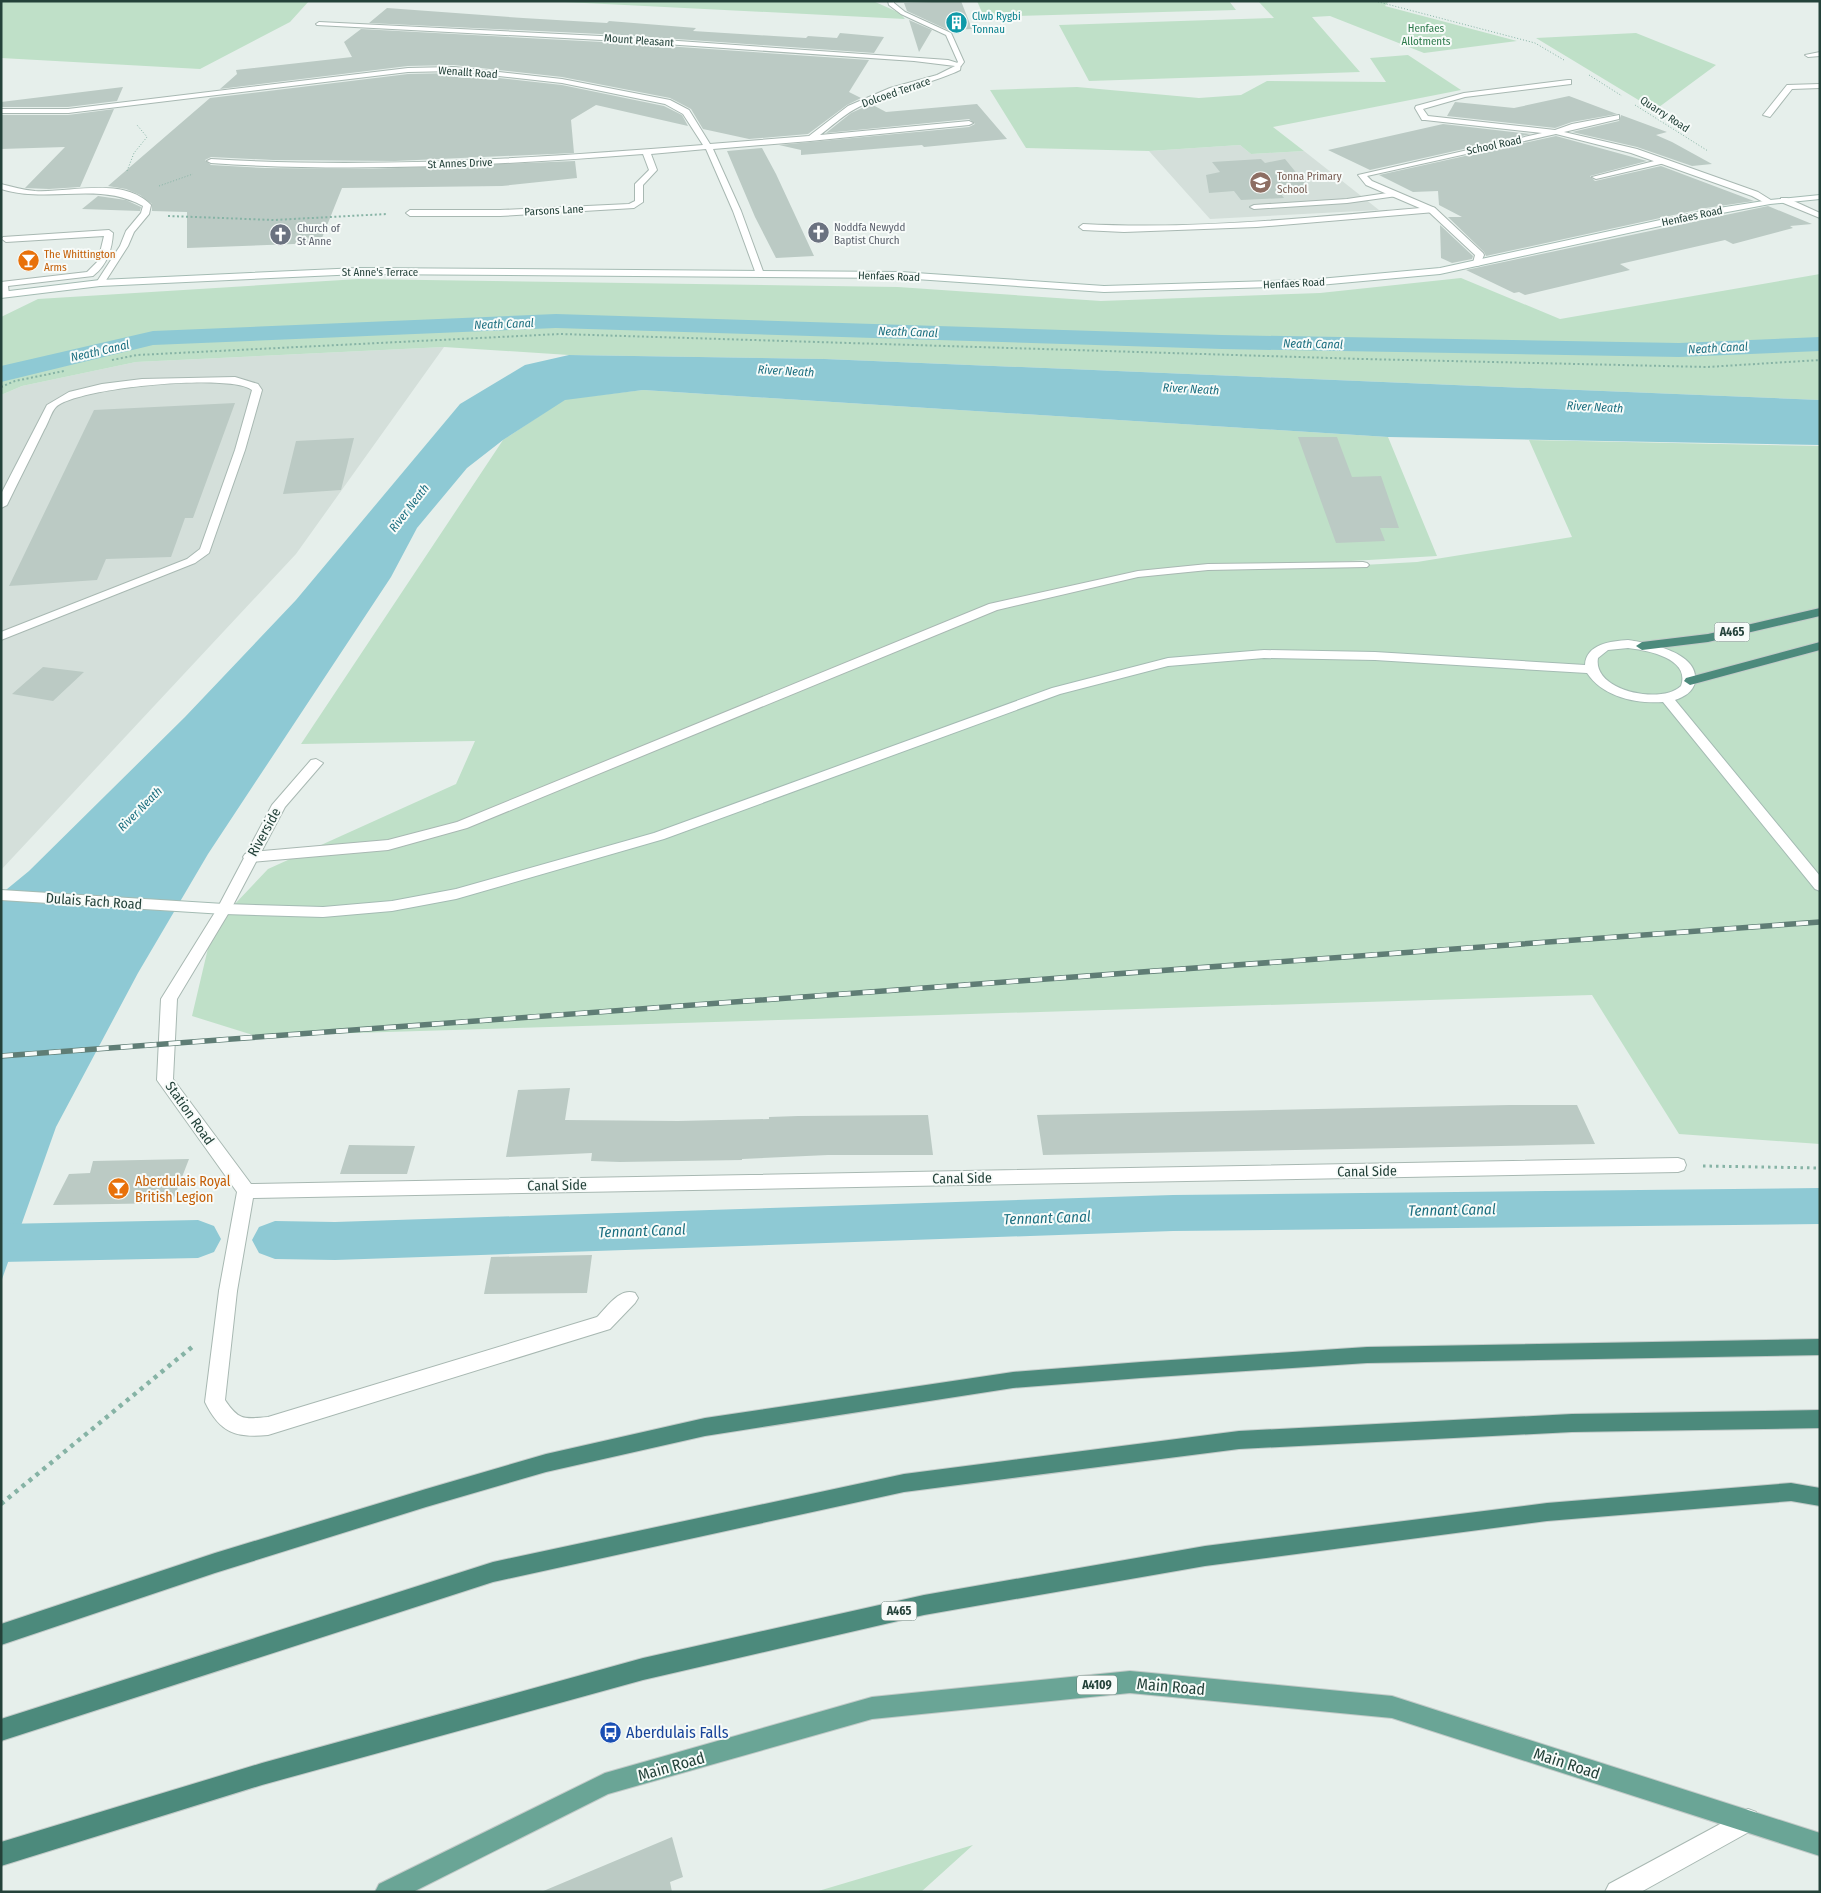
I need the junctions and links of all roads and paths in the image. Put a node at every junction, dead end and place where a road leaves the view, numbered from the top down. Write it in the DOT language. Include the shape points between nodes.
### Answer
graph roads {
  1 [pos="891,1"];
  2 [pos="1375,1"];
  3 [pos="319,24"];
  4 [pos="1820,54"];
  5 [pos="1808,55"];
  6 [pos="1566,61"];
  7 [pos="959,65"];
  8 [pos="1589,75"];
  9 [pos="1568,82"];
  10 [pos="1820,86"];
  11 [pos="1622,96"];
  12 [pos="1630,101"];
  13 [pos="1,111"];
  14 [pos="1767,115"];
  15 [pos="1616,117"];
  16 [pos="135,123"];
  17 [pos="969,123"];
  18 [pos="1556,132"];
  19 [pos="810,139"];
  20 [pos="709,148"];
  21 [pos="646,152"];
  22 [pos="1711,153"];
  23 [pos="211,161"];
  24 [pos="1662,161"];
  25 [pos="1596,177"];
  26 [pos="163,185"];
  27 [pos="1,186"];
  28 [pos="1394,194"];
  29 [pos="129,196"];
  30 [pos="1820,197"];
  31 [pos="1784,200"];
  32 [pos="1770,202"];
  33 [pos="1254,207"];
  34 [pos="1432,210"];
  35 [pos="410,213"];
  36 [pos="145,214"];
  37 [pos="1820,216"];
  38 [pos="1083,228"];
  39 [pos="6,239"];
  40 [pos="1477,263"];
  41 [pos="760,274"];
  42 [pos="100,283"];
  43 [pos="2,294"];
  44 [pos="1820,360"];
  45 [pos="109,361"];
  46 [pos="71,369"];
  47 [pos="1,387"];
  48 [pos="1,505"];
  49 [pos="1363,565"];
  50 [pos="1820,612"];
  51 [pos="1,636"];
  52 [pos="1642,646"];
  53 [pos="1820,646"];
  54 [pos="1591,669"];
  55 [pos="1690,681"];
  56 [pos="1667,698"];
  57 [pos="316,763"];
  58 [pos="250,857"];
  59 [pos="1818,884"];
  60 [pos="1,896"];
  61 [pos="224,909"];
  62 [pos="1678,1166"];
  63 [pos="1820,1168"];
  64 [pos="246,1191"];
  65 [pos="629,1298"];
  66 [pos="225,1320"];
  67 [pos="1820,1336"];
  68 [pos="1783,1347"];
  69 [pos="1820,1347"];
  70 [pos="1820,1420"];
  71 [pos="1820,1497"];
  72 [pos="1,1504"];
  73 [pos="1,1635"];
  74 [pos="1,1730"];
  75 [pos="1748,1820"];
  76 [pos="1820,1845"];
  77 [pos="1,1854"];
  78 [pos="387,1892"];
  79 [pos="1617,1892"];
  1 -- 7 [label="street" via="903,12 949,34 961,62"];
  2 -- 6 [label="path" via="1536,43"];
  3 -- 7 [label="street, Mount Pleasant" via="630,39 923,59"];
  4 -- 5 [label="street"];
  7 -- 19 [label="street, Dolcoed Terrace" via="954,72 893,90 851,108"];
  8 -- 11 [label="path, Quarry Road"];
  9 -- 18 [label="street" via="1464,95 1419,108 1425,118"];
  10 -- 14 [label="street" via="1790,87"];
  12 -- 22 [label="path, Quarry Road"];
  13 -- 20 [label="street, Wenallt Road" via="68,111 408,70 454,68 562,81 667,102 686,112"];
  15 -- 18 [label="street"];
  16 -- 29 [label="path" via="147,137 134,153 127,170"];
  17 -- 19 [label="street"];
  18 -- 24 [label="street, School Road"];
  18 -- 28 [label="street, School Road" via="1362,175 1369,183"];
  19 -- 20 [label="street"];
  20 -- 21 [label="street, St Annes Drive"];
  20 -- 41 [label="street, Wenallt Road"];
  21 -- 23 [label="street, St Annes Drive" via="473,164 378,166 273,166"];
  21 -- 35 [label="street, Parsons Lane" via="653,170 639,184 639,202 631,206 500,213"];
  23 -- 26 [label="path" via="203,170"];
  24 -- 25 [label="street"];
  24 -- 32 [label="street, School Road"];
  27 -- 29 [label="street" via="28,193 108,191"];
  28 -- 33 [label="street" via="1347,201"];
  28 -- 34 [label="street, School Road"];
  29 -- 36 [label="street" via="147,205"];
  30 -- 31 [label="street, Henfaes Road"];
  31 -- 32 [label="street, Henfaes Road"];
  31 -- 37 [label="street"];
  32 -- 40 [label="street, Henfaes Road" via="1706,212"];
  34 -- 38 [label="street" via="1257,224"];
  34 -- 40 [label="street, School Road" via="1480,255"];
  35 -- 36 [label="path" via="274,220"];
  36 -- 42 [label="street" via="132,227"];
  39 -- 43 [label="street" via="109,233 108,248 96,270 90,274 3,284"];
  40 -- 41 [label="street, Henfaes Road" via="1440,271 1308,283 1104,289 901,276"];
  41 -- 42 [label="street, St Anne's Terrace" via="359,271"];
  42 -- 43 [label="street, St Anne's Terrace"];
  44 -- 45 [label="path" via="1697,366 1353,359 560,334 137,355"];
  46 -- 47 [label="path" via="14,381"];
  48 -- 51 [label="street" via="52,405 73,394 142,382 235,380 257,390 206,551 191,561"];
  49 -- 58 [label="street" via="1208,566 1138,574 993,608 462,825 388,844"];
  50 -- 52 [label="highway, A465" via="1708,638"];
  52 -- 54 [label="street" via="1602,648 1590,661"];
  52 -- 55 [label="street" via="1676,660 1688,672"];
  53 -- 55 [label="highway"];
  54 -- 56 [label="street" via="1602,682 1620,692 1652,699"];
  54 -- 61 [label="street, Dulais Fach Road" via="1375,656 1274,654 1168,662 1056,691 659,836 456,894 392,906 323,912"];
  55 -- 56 [label="street" via="1679,694"];
  56 -- 59 [label="street"];
  57 -- 58 [label="street, Riverside" via="278,805"];
  58 -- 61 [label="street, Riverside"];
  60 -- 61 [label="street, Dulais Fach Road"];
  61 -- 64 [label="street, Station Road" via="169,999 165,1080"];
  62 -- 63 [label="path"];
  62 -- 64 [label="street, Canal Side"];
  64 -- 66 [label="street"];
  65 -- 66 [label="street" via="603,1323 268,1426 243,1428 230,1423 215,1402"];
  66 -- 72 [label="path"];
  67 -- 68 [label="highway"];
  68 -- 69 [label="highway"];
  68 -- 73 [label="highway" via="1367,1355 1141,1370 1013,1380 705,1427 546,1462 215,1563"];
  70 -- 74 [label="highway" via="1572,1423 1239,1440 904,1483 493,1572"];
  71 -- 77 [label="highway, A465" via="1791,1492 1547,1512 1205,1556 924,1605 624,1674 262,1774"];
  75 -- 76 [label="main road, Main Road / A4109"];
  75 -- 78 [label="main road, Main Road / A4109" via="1392,1707 1130,1682 872,1708 605,1784"];
  75 -- 79 [label="street"];
}
